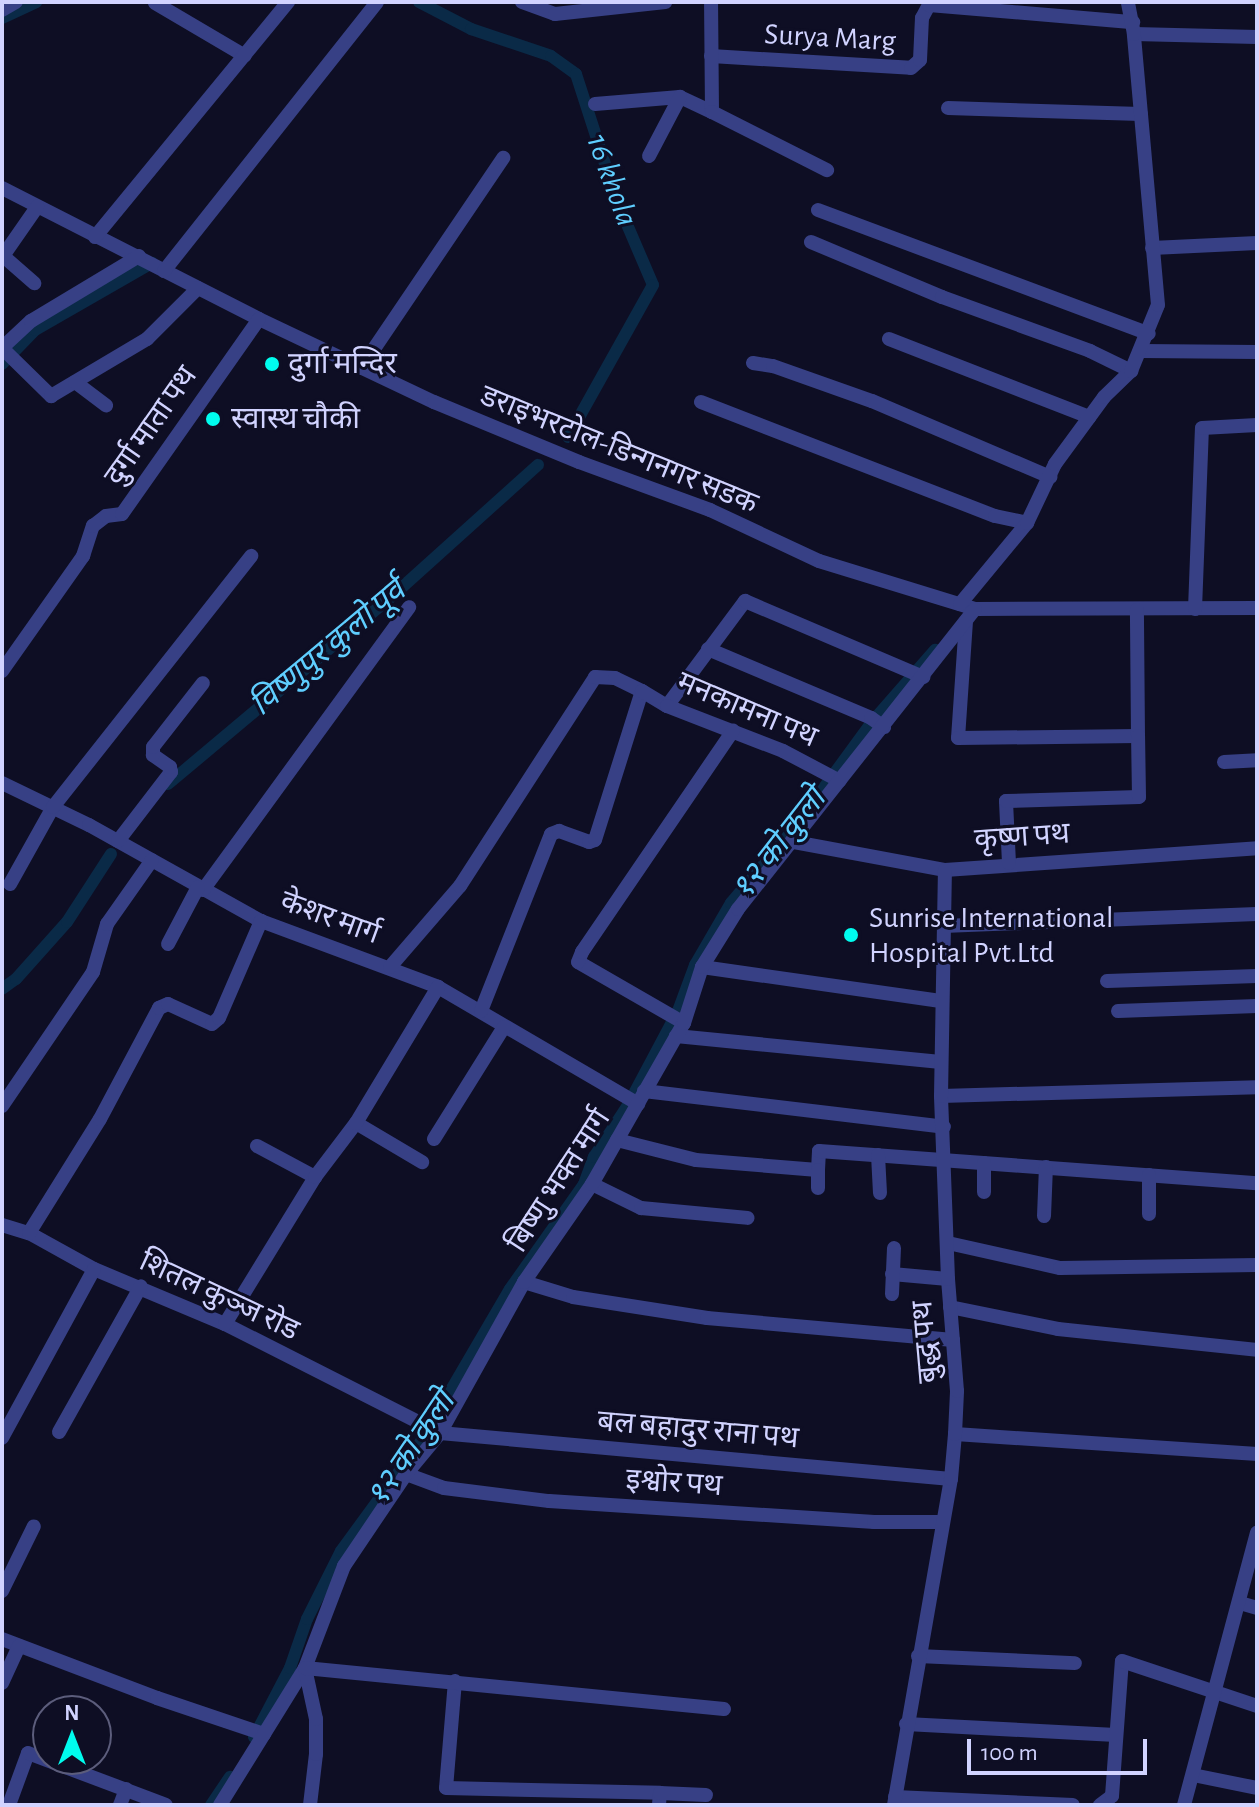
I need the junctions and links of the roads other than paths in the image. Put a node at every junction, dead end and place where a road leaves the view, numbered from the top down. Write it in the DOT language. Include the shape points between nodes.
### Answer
graph roads {
  1 [pos="16,2"];
  2 [pos="288,2"];
  3 [pos="377,2"];
  4 [pos="522,2"];
  5 [pos="665,2"];
  6 [pos="711,2"];
  7 [pos="1128,2"];
  8 [pos="155,3"];
  9 [pos="602,5"];
  10 [pos="2,10"];
  11 [pos="1134,28"];
  12 [pos="1257,37"];
  13 [pos="245,56"];
  14 [pos="711,56"];
  15 [pos="680,97"];
  16 [pos="595,104"];
  17 [pos="948,108"];
  18 [pos="712,112"];
  19 [pos="1141,114"];
  20 [pos="649,156"];
  21 [pos="503,158"];
  22 [pos="827,170"];
  23 [pos="2,188"];
  24 [pos="37,207"];
  25 [pos="818,210"];
  26 [pos="95,237"];
  27 [pos="811,242"];
  28 [pos="1257,243"];
  29 [pos="1152,248"];
  30 [pos="2,256"];
  31 [pos="139,256"];
  32 [pos="164,271"];
  33 [pos="34,283"];
  34 [pos="198,288"];
  35 [pos="259,319"];
  36 [pos="1149,334"];
  37 [pos="889,339"];
  38 [pos="1141,351"];
  39 [pos="1257,352"];
  40 [pos="6,353"];
  41 [pos="753,363"];
  42 [pos="361,368"];
  43 [pos="1131,371"];
  44 [pos="75,382"];
  45 [pos="701,402"];
  46 [pos="106,405"];
  47 [pos="1089,417"];
  48 [pos="1257,425"];
  49 [pos="1050,477"];
  50 [pos="1027,523"];
  51 [pos="251,556"];
  52 [pos="960,604"];
  53 [pos="409,607"];
  54 [pos="1257,608"];
  55 [pos="1195,609"];
  56 [pos="1137,610"];
  57 [pos="971,614"];
  58 [pos="708,649"];
  59 [pos="2,671"];
  60 [pos="917,674"];
  61 [pos="203,683"];
  62 [pos="642,691"];
  63 [pos="667,706"];
  64 [pos="878,723"];
  65 [pos="733,731"];
  66 [pos="1138,736"];
  67 [pos="1257,760"];
  68 [pos="1224,762"];
  69 [pos="834,778"];
  70 [pos="2,783"];
  71 [pos="53,807"];
  72 [pos="118,841"];
  73 [pos="794,842"];
  74 [pos="1257,848"];
  75 [pos="152,860"];
  76 [pos="1009,863"];
  77 [pos="945,870"];
  78 [pos="10,884"];
  79 [pos="200,889"];
  80 [pos="1257,914"];
  81 [pos="261,921"];
  82 [pos="943,926"];
  83 [pos="168,944"];
  84 [pos="390,967"];
  85 [pos="702,967"];
  86 [pos="1257,976"];
  87 [pos="1107,981"];
  88 [pos="438,987"];
  89 [pos="941,1001"];
  90 [pos="1257,1006"];
  91 [pos="481,1011"];
  92 [pos="1118,1011"];
  93 [pos="504,1027"];
  94 [pos="681,1027"];
  95 [pos="941,1062"];
  96 [pos="1257,1087"];
  97 [pos="941,1096"];
  98 [pos="636,1098"];
  99 [pos="2,1106"];
  100 [pos="356,1123"];
  101 [pos="944,1127"];
  102 [pos="434,1139"];
  103 [pos="617,1140"];
  104 [pos="257,1146"];
  105 [pos="878,1155"];
  106 [pos="944,1160"];
  107 [pos="422,1162"];
  108 [pos="984,1163"];
  109 [pos="1046,1167"];
  110 [pos="818,1170"];
  111 [pos="1149,1175"];
  112 [pos="315,1177"];
  113 [pos="1257,1183"];
  114 [pos="592,1184"];
  115 [pos="818,1188"];
  116 [pos="984,1192"];
  117 [pos="880,1193"];
  118 [pos="1149,1214"];
  119 [pos="1044,1216"];
  120 [pos="748,1218"];
  121 [pos="2,1225"];
  122 [pos="29,1233"];
  123 [pos="948,1243"];
  124 [pos="894,1248"];
  125 [pos="1257,1265"];
  126 [pos="94,1269"];
  127 [pos="892,1274"];
  128 [pos="948,1279"];
  129 [pos="524,1282"];
  130 [pos="141,1286"];
  131 [pos="892,1294"];
  132 [pos="950,1307"];
  133 [pos="225,1324"];
  134 [pos="953,1340"];
  135 [pos="1257,1350"];
  136 [pos="59,1432"];
  137 [pos="440,1433"];
  138 [pos="955,1434"];
  139 [pos="2,1438"];
  140 [pos="1257,1454"];
  141 [pos="406,1474"];
  142 [pos="951,1479"];
  143 [pos="941,1522"];
  144 [pos="34,1526"];
  145 [pos="1257,1533"];
  146 [pos="2,1591"];
  147 [pos="1240,1603"];
  148 [pos="1257,1608"];
  149 [pos="2,1639"];
  150 [pos="19,1646"];
  151 [pos="918,1656"];
  152 [pos="1075,1663"];
  153 [pos="305,1668"];
  154 [pos="455,1681"];
  155 [pos="2,1683"];
  156 [pos="1215,1694"];
  157 [pos="1257,1706"];
  158 [pos="724,1709"];
  159 [pos="906,1724"];
  160 [pos="259,1733"];
  161 [pos="1116,1735"];
  162 [pos="1193,1775"];
  163 [pos="1257,1788"];
  164 [pos="126,1789"];
  165 [pos="706,1795"];
  166 [pos="660,1799"];
  167 [pos="895,1801"];
  168 [pos="9,1805"];
  169 [pos="120,1805"];
  170 [pos="166,1805"];
  171 [pos="220,1805"];
  172 [pos="310,1805"];
  173 [pos="1073,1805"];
  174 [pos="1100,1805"];
  175 [pos="1184,1805"];
  1 -- 10 [label="street"];
  2 -- 13 [label="street"];
  3 -- 32 [label="street"];
  4 -- 9 [label="street" via="555,14"];
  5 -- 9 [label="street"];
  6 -- 14 [label="street"];
  7 -- 11 [label="street"];
  8 -- 13 [label="street"];
  11 -- 12 [label="street, Surya Marg"];
  11 -- 14 [label="street, Surya Marg" via="929,5 922,18 920,60 911,68"];
  11 -- 19 [label="street"];
  13 -- 26 [label="street"];
  14 -- 18 [label="street"];
  15 -- 16 [label="street"];
  15 -- 18 [label="street"];
  15 -- 20 [label="street"];
  17 -- 19 [label="street"];
  18 -- 22 [label="street"];
  19 -- 29 [label="street"];
  21 -- 42 [label="street"];
  23 -- 24 [label="street, डराइभरटोल-डिन्गनगर सडक"];
  24 -- 26 [label="street, डराइभरटोल-डिन्गनगर सडक"];
  24 -- 30 [label="street"];
  25 -- 36 [label="street"];
  26 -- 31 [label="street, डराइभरटोल-डिन्गनगर सडक"];
  27 -- 43 [label="street"];
  28 -- 29 [label="street"];
  29 -- 36 [label="street" via="1158,305"];
  30 -- 33 [label="street"];
  31 -- 32 [label="street, डराइभरटोल-डिन्गनगर सडक"];
  31 -- 40 [label="street" via="31,321"];
  32 -- 34 [label="street, डराइभरटोल-डिन्गनगर सडक"];
  34 -- 35 [label="street, डराइभरटोल-डिन्गनगर सडक"];
  34 -- 44 [label="street" via="147,339"];
  35 -- 42 [label="street, डराइभरटोल-डिन्गनगर सडक"];
  35 -- 59 [label="street, दुर्गा माता पथ" via="122,514 106,516 93,526 83,556"];
  36 -- 38 [label="street"];
  37 -- 47 [label="street"];
  38 -- 39 [label="street"];
  38 -- 43 [label="street"];
  40 -- 44 [label="street" via="51,396"];
  41 -- 49 [label="street" via="872,401"];
  42 -- 52 [label="street, डराइभरटोल-डिन्गनगर सडक" via="502,431 710,510 819,561"];
  43 -- 47 [label="street"];
  44 -- 46 [label="street"];
  45 -- 50 [label="street" via="995,516"];
  47 -- 49 [label="street"];
  48 -- 55 [label="street" via="1202,428"];
  49 -- 50 [label="street"];
  50 -- 52 [label="street"];
  51 -- 71 [label="street"];
  52 -- 57 [label="street, डराइभरटोल-डिन्गनगर सडक"];
  53 -- 79 [label="street"];
  54 -- 55 [label="street, डराइभरटोल-डिन्गनगर सडक"];
  55 -- 56 [label="street, डराइभरटोल-डिन्गनगर सडक"];
  56 -- 57 [label="street, डराइभरटोल-डिन्गनगर सडक" via="1062,607"];
  56 -- 66 [label="street"];
  57 -- 60 [label="street, बिष्णु भक्त मार्ग"];
  57 -- 66 [label="street" via="958,738"];
  58 -- 60 [label="street" via="745,601"];
  58 -- 63 [label="street"];
  58 -- 64 [label="street"];
  60 -- 64 [label="street, बिष्णु भक्त मार्ग"];
  61 -- 72 [label="street" via="153,747 153,755 171,772"];
  62 -- 63 [label="street, मनकामना पथ"];
  62 -- 84 [label="street" via="615,678 595,677 460,886"];
  62 -- 91 [label="street, मनकामना पथ" via="595,840 559,831 551,834"];
  63 -- 65 [label="street, मनकामना पथ"];
  64 -- 69 [label="street, बिष्णु भक्त मार्ग"];
  65 -- 69 [label="street, मनकामना पथ"];
  65 -- 94 [label="street" via="578,962"];
  66 -- 76 [label="street" via="1139,797 1006,801"];
  67 -- 68 [label="street"];
  69 -- 73 [label="street, बिष्णु भक्त मार्ग"];
  70 -- 71 [label="street, केशर मार्ग"];
  71 -- 72 [label="street, केशर मार्ग"];
  71 -- 78 [label="street"];
  72 -- 75 [label="street, केशर मार्ग"];
  73 -- 77 [label="street, कृष्ण पथ"];
  73 -- 85 [label="street, बिष्णु भक्त मार्ग" via="765,870"];
  74 -- 76 [label="street, कृष्ण पथ"];
  75 -- 79 [label="street, केशर मार्ग"];
  75 -- 99 [label="street" via="107,924 93,972"];
  76 -- 77 [label="street, कृष्ण पथ"];
  77 -- 82 [label="street, बुद्ध पथ"];
  79 -- 81 [label="street, केशर मार्ग"];
  79 -- 83 [label="street"];
  80 -- 82 [label="street"];
  81 -- 84 [label="street, केशर मार्ग"];
  81 -- 122 [label="street" via="212,1024 168,1004 159,1008 100,1119"];
  82 -- 89 [label="street, बुद्ध पथ"];
  84 -- 88 [label="street, केशर मार्ग"];
  85 -- 89 [label="street"];
  85 -- 94 [label="street, बिष्णु भक्त मार्ग"];
  86 -- 87 [label="street"];
  88 -- 91 [label="street, केशर मार्ग"];
  88 -- 100 [label="street"];
  89 -- 95 [label="street, बुद्ध पथ"];
  90 -- 92 [label="street"];
  91 -- 93 [label="street, केशर मार्ग"];
  93 -- 98 [label="street, केशर मार्ग"];
  93 -- 102 [label="street"];
  94 -- 95 [label="street"];
  94 -- 98 [label="street, बिष्णु भक्त मार्ग"];
  95 -- 97 [label="street, बुद्ध पथ"];
  96 -- 97 [label="street"];
  97 -- 101 [label="street, बुद्ध पथ"];
  98 -- 101 [label="street"];
  98 -- 103 [label="street, बिष्णु भक्त मार्ग"];
  100 -- 107 [label="street"];
  100 -- 112 [label="street"];
  101 -- 106 [label="street, बुद्ध पथ"];
  103 -- 110 [label="street" via="696,1160"];
  103 -- 114 [label="street, बिष्णु भक्त मार्ग"];
  104 -- 112 [label="street"];
  105 -- 106 [label="street"];
  105 -- 110 [label="street" via="819,1151"];
  105 -- 117 [label="street"];
  106 -- 108 [label="street"];
  106 -- 123 [label="street, बुद्ध पथ"];
  108 -- 109 [label="street"];
  108 -- 116 [label="street"];
  109 -- 111 [label="street"];
  109 -- 119 [label="street"];
  110 -- 115 [label="street"];
  111 -- 113 [label="street"];
  111 -- 118 [label="street"];
  112 -- 133 [label="street"];
  114 -- 120 [label="street" via="641,1208"];
  114 -- 129 [label="street, बिष्णु भक्त मार्ग"];
  121 -- 122 [label="street, शितल कुञ्ज रोड"];
  122 -- 126 [label="street, शितल कुञ्ज रोड"];
  123 -- 125 [label="street" via="1060,1268"];
  123 -- 128 [label="street, बुद्ध पथ"];
  124 -- 127 [label="street"];
  126 -- 130 [label="street, शितल कुञ्ज रोड"];
  126 -- 139 [label="street"];
  127 -- 128 [label="street"];
  127 -- 131 [label="street"];
  128 -- 132 [label="street, बुद्ध पथ"];
  129 -- 134 [label="street" via="573,1297 707,1318"];
  129 -- 137 [label="street, बिष्णु भक्त मार्ग"];
  130 -- 133 [label="street, शितल कुञ्ज रोड"];
  130 -- 136 [label="street"];
  132 -- 134 [label="street, बुद्ध पथ"];
  132 -- 135 [label="street" via="1058,1329"];
  133 -- 137 [label="street, शितल कुञ्ज रोड"];
  134 -- 138 [label="street, बुद्ध पथ"];
  137 -- 141 [label="street, बिष्णु भक्त मार्ग"];
  137 -- 142 [label="street, बल बहादुर राना पथ"];
  138 -- 140 [label="street"];
  138 -- 142 [label="street, बुद्ध पथ"];
  141 -- 143 [label="street, इश्वोर पथ" via="444,1488 549,1501"];
  141 -- 153 [label="street, बिष्णु भक्त मार्ग" via="344,1566"];
  142 -- 143 [label="street, बुद्ध पथ"];
  143 -- 151 [label="street, बुद्ध पथ"];
  144 -- 146 [label="street"];
  145 -- 147 [label="street"];
  147 -- 148 [label="street"];
  147 -- 156 [label="street"];
  149 -- 150 [label="street"];
  150 -- 155 [label="street"];
  150 -- 160 [label="street"];
  151 -- 152 [label="street"];
  151 -- 159 [label="street, बुद्ध पथ"];
  153 -- 154 [label="street"];
  153 -- 160 [label="street, बिष्णु भक्त मार्ग"];
  153 -- 172 [label="street" via="316,1719"];
  154 -- 158 [label="street"];
  154 -- 166 [label="street" via="446,1788"];
  156 -- 157 [label="street"];
  156 -- 161 [label="street" via="1122,1661"];
  156 -- 162 [label="street"];
  159 -- 161 [label="street"];
  159 -- 167 [label="street, बुद्ध पथ"];
  160 -- 171 [label="street, बिष्णु भक्त मार्ग"];
  161 -- 174 [label="street" via="1112,1796"];
  162 -- 163 [label="street"];
  162 -- 175 [label="street"];
  164 -- 168 [label="street" via="28,1753"];
  164 -- 169 [label="street"];
  164 -- 170 [label="street"];
  165 -- 166 [label="street"];
  167 -- 173 [label="street"];
}
